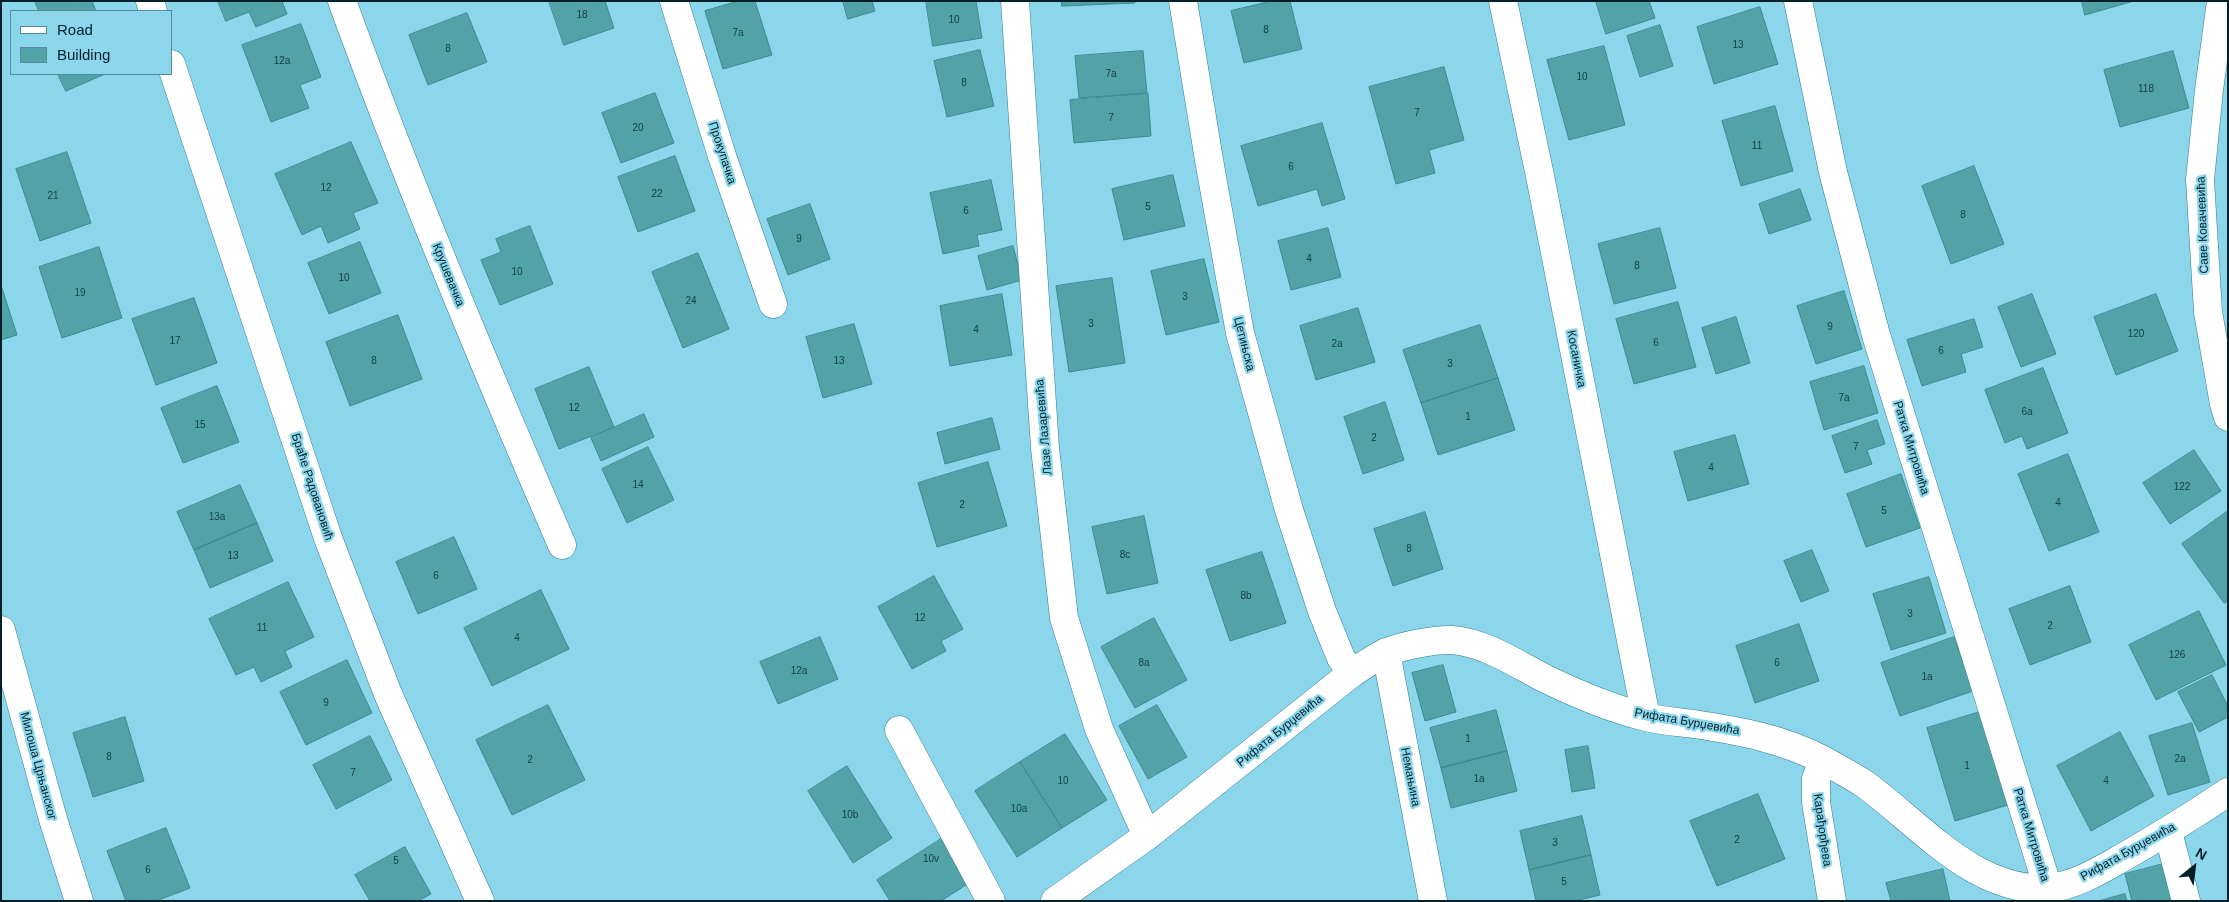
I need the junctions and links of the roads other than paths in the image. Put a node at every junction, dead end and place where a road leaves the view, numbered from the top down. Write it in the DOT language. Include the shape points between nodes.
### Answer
graph roads {
  1 [pos="342,1"];
  2 [pos="674,1"];
  3 [pos="1015,1"];
  4 [pos="1183,1"];
  5 [pos="1503,1"];
  6 [pos="1798,1"];
  7 [pos="2222,1"];
  8 [pos="172,67"];
  9 [pos="773,304"];
  10 [pos="2228,417"];
  11 [pos="562,545"];
  12 [pos="1,630"];
  13 [pos="1386,652"];
  14 [pos="1352,673"];
  15 [pos="1646,718"];
  16 [pos="899,730"];
  17 [pos="1823,760"];
  18 [pos="2228,792"];
  19 [pos="2168,832"];
  20 [pos="1147,836"];
  21 [pos="2048,888"];
  22 [pos="1063,898"];
  23 [pos="79,901"];
  24 [pos="480,901"];
  25 [pos="991,901"];
  26 [pos="1433,901"];
  27 [pos="1832,901"];
  28 [pos="2186,901"];
  1 -- 11 [label="street, Крушевачка" via="480,356"];
  2 -- 9 [label="street, Прокупачка" via="722,156"];
  3 -- 20 [label="street, Лазе Лазаревића" via="1045,448 1064,618 1099,729"];
  4 -- 14 [label="street, Цетињска" via="1240,333 1322,611 1341,658"];
  5 -- 15 [label="street, Косаничка"];
  6 -- 21 [label="street, Ратка Митровића" via="1833,172 1876,335"];
  7 -- 10 [label="street, Саве Ковачевића" via="2200,180 2208,312"];
  8 -- 24 [label="street, Браће Радовановић" via="328,538 388,694"];
  12 -- 23 [label="street, Милоша Црњанског" via="52,819"];
  13 -- 14 [label="street, Рифата Бурџевића"];
  13 -- 15 [label="street, Рифата Бурџевића" via="1450,640 1471,643 1582,695"];
  13 -- 26 [label="street, Немањина"];
  14 -- 20 [label="street, Рифата Бурџевића"];
  15 -- 17 [label="street, Рифата Бурџевића" via="1747,733"];
  16 -- 25 [label="street"];
  17 -- 21 [label="street, Рифата Бурџевића" via="1862,782 1942,847 1982,874 2009,886"];
  17 -- 27 [label="street, Карађорђева" via="1816,779 1816,802"];
  18 -- 19 [label="street, Рифата Бурџевића"];
  19 -- 21 [label="street, Рифата Бурџевића" via="2104,868 2062,886"];
  19 -- 28 [label="street"];
  20 -- 22 [label="street, Рифата Бурџевића"];
}
